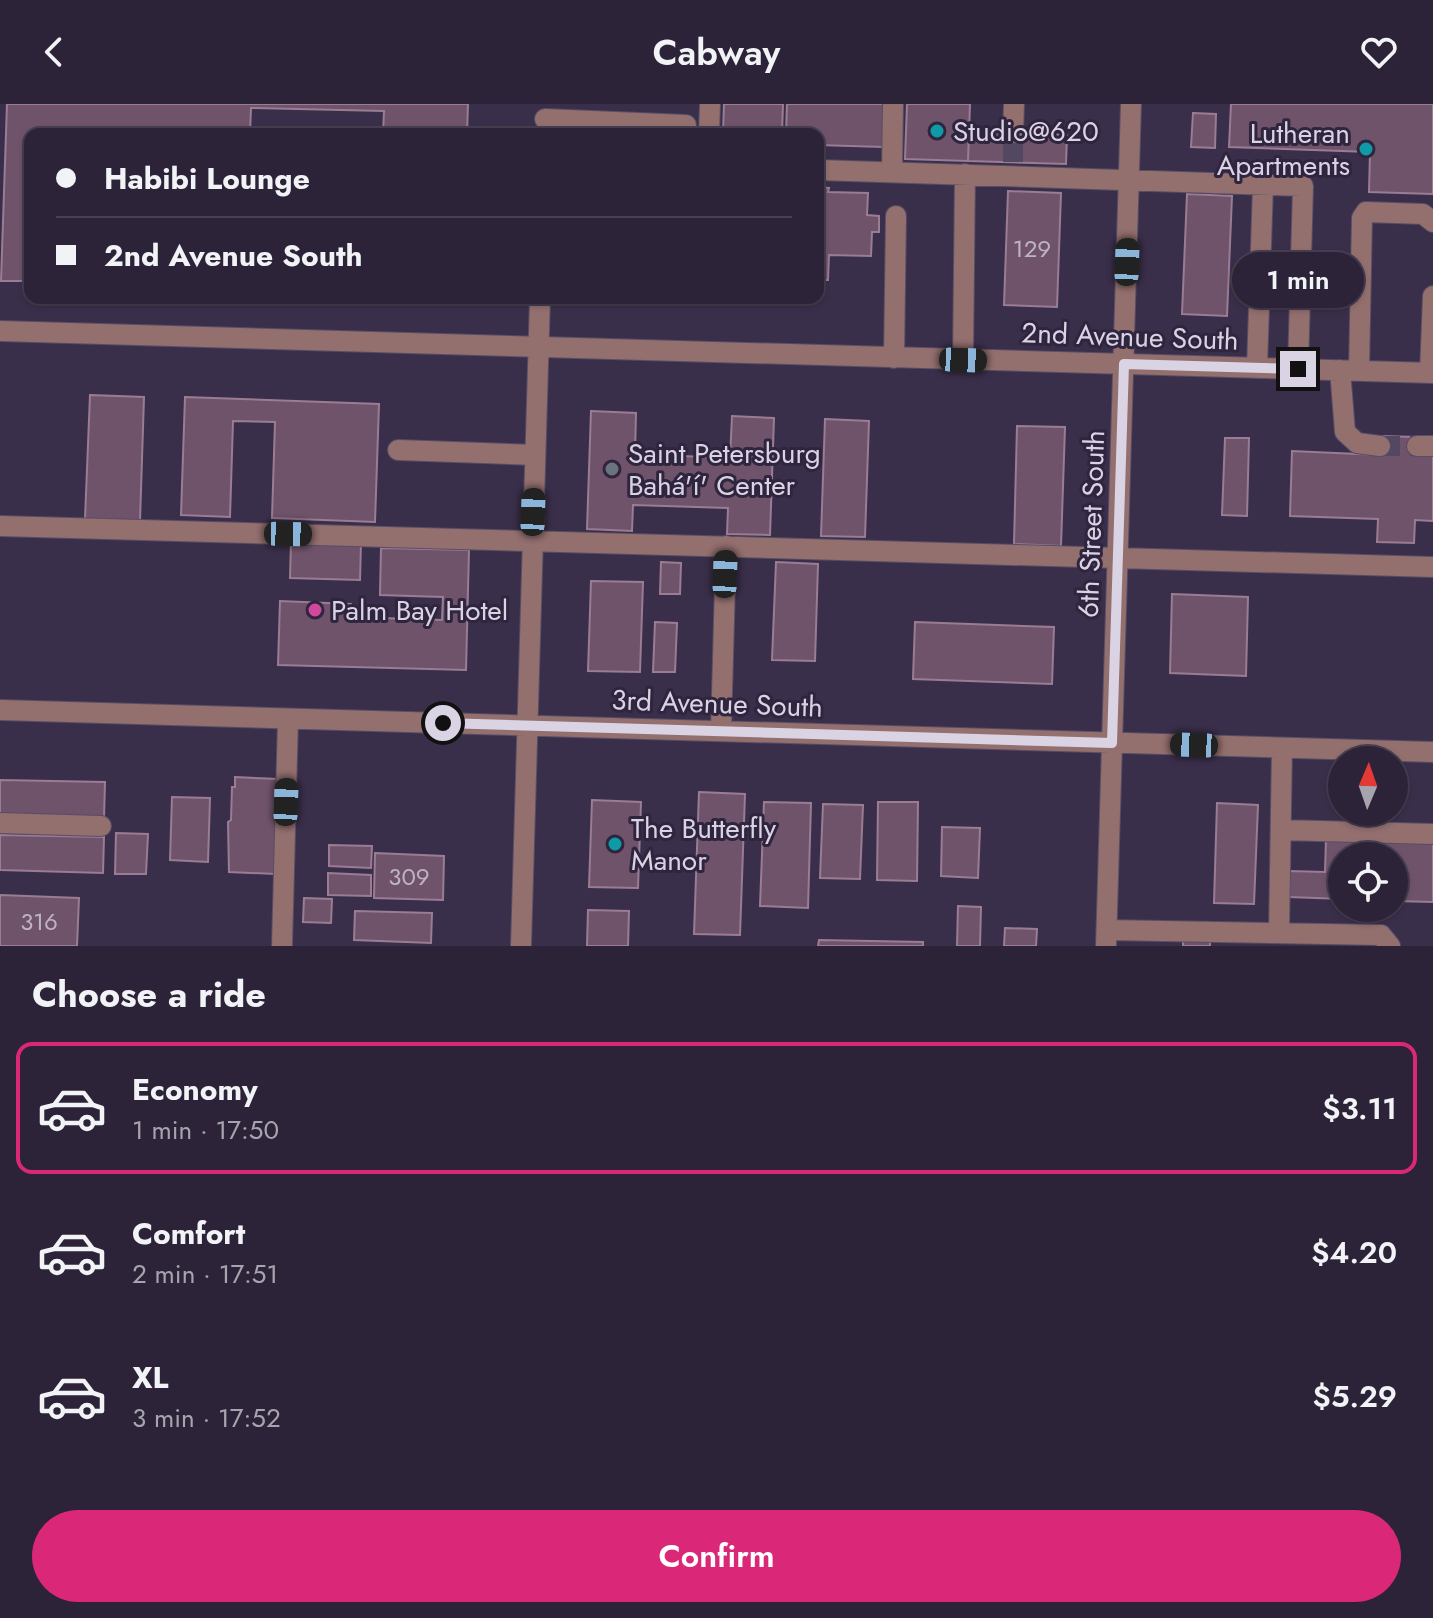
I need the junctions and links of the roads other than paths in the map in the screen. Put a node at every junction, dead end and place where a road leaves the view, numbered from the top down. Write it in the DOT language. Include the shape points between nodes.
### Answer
graph roads {
  1 [pos="710,104"];
  2 [pos="893,104"];
  3 [pos="1014,104"];
  4 [pos="1131,104"];
  5 [pos="545,119"];
  6 [pos="686,128"];
  7 [pos="709,128"];
  8 [pos="1013,133"];
  9 [pos="824,170"];
  10 [pos="892,172"];
  11 [pos="965,174"];
  12 [pos="1129,179"];
  13 [pos="1263,185"];
  14 [pos="896,216"];
  15 [pos="1433,222"];
  16 [pos="1433,296"];
  17 [pos="540,304"];
  18 [pos="0,331"];
  19 [pos="538,347"];
  20 [pos="894,358"];
  21 [pos="963,360"];
  22 [pos="1124,364"];
  23 [pos="1257,368"];
  24 [pos="1298,369"];
  25 [pos="1349,370"];
  26 [pos="1432,373"];
  27 [pos="1380,446"];
  28 [pos="398,450"];
  29 [pos="535,455"];
  30 [pos="0,526"];
  31 [pos="532,540"];
  32 [pos="726,546"];
  33 [pos="1118,557"];
  34 [pos="1433,567"];
  35 [pos="0,710"];
  36 [pos="288,719"];
  37 [pos="527,726"];
  38 [pos="721,731"];
  39 [pos="1112,743"];
  40 [pos="1282,748"];
  41 [pos="1433,752"];
  42 [pos="0,823"];
  43 [pos="101,826"];
  44 [pos="1281,830"];
  45 [pos="1433,834"];
  46 [pos="1279,933"];
  47 [pos="1107,938"];
  48 [pos="282,946"];
  49 [pos="521,946"];
  50 [pos="1390,946"];
  1 -- 7 [label="street"];
  2 -- 10 [label="street"];
  3 -- 8 [label="street"];
  4 -- 12 [label="street, 6th Street South"];
  5 -- 6 [label="street"];
  9 -- 10 [label="street"];
  10 -- 11 [label="street"];
  11 -- 12 [label="street" via="1013,169"];
  11 -- 21 [label="street"];
  12 -- 13 [label="street"];
  12 -- 22 [label="street, 6th Street South"];
  13 -- 23 [label="street"];
  13 -- 24 [label="street" via="1303,186"];
  14 -- 20 [label="street"];
  15 -- 25 [label="street" via="1423,214 1366,212 1362,218"];
  16 -- 26 [label="street"];
  17 -- 19 [label="street"];
  18 -- 19 [label="street, 2nd Avenue South"];
  19 -- 20 [label="street, 2nd Avenue South"];
  19 -- 29 [label="street"];
  20 -- 21 [label="street, 2nd Avenue South"];
  21 -- 22 [label="street, 2nd Avenue South"];
  22 -- 23 [label="street, 2nd Avenue South"];
  22 -- 33 [label="street, 6th Street South"];
  23 -- 24 [label="street, 2nd Avenue South"];
  24 -- 25 [label="street, 2nd Avenue South"];
  25 -- 26 [label="street, 2nd Avenue South"];
  25 -- 27 [label="street" via="1345,432 1357,443"];
  28 -- 29 [label="street"];
  29 -- 31 [label="street"];
  30 -- 31 [label="street"];
  31 -- 32 [label="street"];
  31 -- 37 [label="street"];
  32 -- 33 [label="street"];
  32 -- 38 [label="street"];
  33 -- 34 [label="street"];
  33 -- 39 [label="street, 6th Street South"];
  35 -- 36 [label="street, 3rd Avenue South"];
  36 -- 37 [label="street, 3rd Avenue South"];
  36 -- 48 [label="street"];
  37 -- 38 [label="street, 3rd Avenue South"];
  37 -- 49 [label="street"];
  38 -- 39 [label="street, 3rd Avenue South"];
  39 -- 40 [label="street, 3rd Avenue South"];
  39 -- 47 [label="street, 6th Street South"];
  40 -- 41 [label="street, 3rd Avenue South"];
  40 -- 44 [label="street"];
  42 -- 43 [label="street"];
  44 -- 45 [label="street"];
  44 -- 46 [label="street"];
  46 -- 47 [label="street"];
  46 -- 50 [label="street" via="1381,935"];
}
